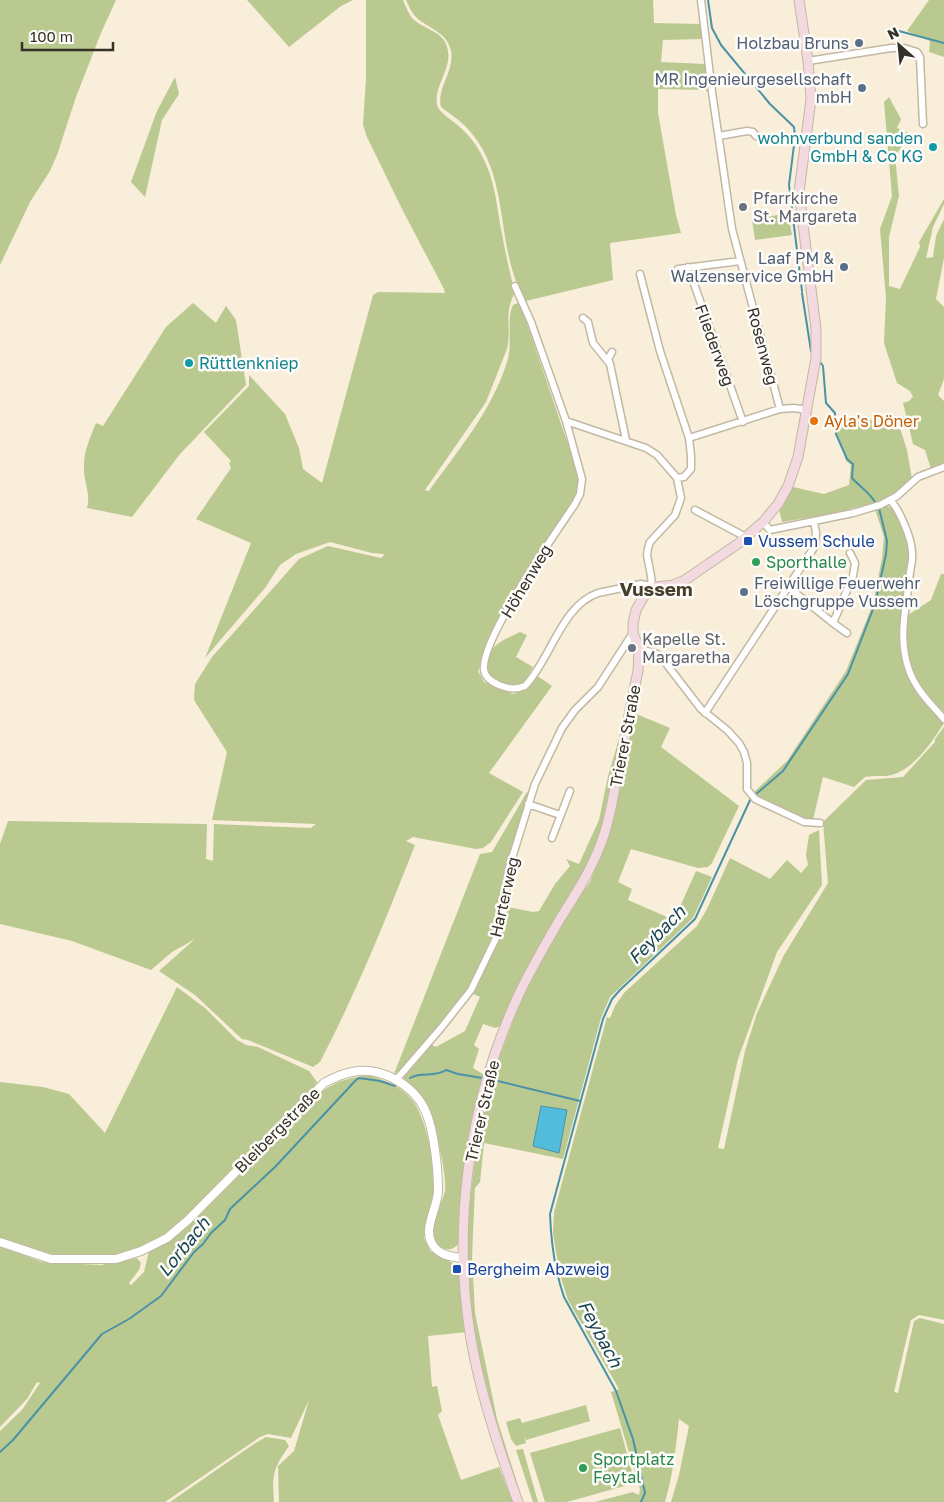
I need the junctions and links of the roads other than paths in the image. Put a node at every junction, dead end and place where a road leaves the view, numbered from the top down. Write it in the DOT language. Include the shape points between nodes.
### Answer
graph roads {
  1 [pos="701,0"];
  2 [pos="799,0"];
  3 [pos="808,61"];
  4 [pos="924,124"];
  5 [pos="718,136"];
  6 [pos="756,136"];
  7 [pos="740,261"];
  8 [pos="688,267"];
  9 [pos="678,269"];
  10 [pos="640,274"];
  11 [pos="515,286"];
  12 [pos="583,318"];
  13 [pos="612,352"];
  14 [pos="610,364"];
  15 [pos="780,409"];
  16 [pos="807,410"];
  17 [pos="566,421"];
  18 [pos="743,422"];
  19 [pos="688,438"];
  20 [pos="626,440"];
  21 [pos="944,467"];
  22 [pos="677,478"];
  23 [pos="891,501"];
  24 [pos="695,510"];
  25 [pos="814,521"];
  26 [pos="763,522"];
  27 [pos="745,538"];
  28 [pos="850,553"];
  29 [pos="788,586"];
  30 [pos="651,588"];
  31 [pos="834,623"];
  32 [pos="633,633"];
  33 [pos="846,633"];
  34 [pos="639,648"];
  35 [pos="705,713"];
  36 [pos="944,719"];
  37 [pos="570,791"];
  38 [pos="528,804"];
  39 [pos="560,815"];
  40 [pos="820,823"];
  41 [pos="552,838"];
  42 [pos="396,1080"];
  43 [pos="0,1242"];
  44 [pos="464,1258"];
  45 [pos="518,1502"];
  1 -- 5 [label="street, Rosenweg"];
  2 -- 3 [label="main road"];
  3 -- 4 [label="street" via="891,48 917,52 920,57"];
  3 -- 16 [label="main road" via="811,100 799,192 816,329 816,358"];
  5 -- 6 [label="street" via="747,131"];
  5 -- 7 [label="street, Rosenweg"];
  7 -- 8 [label="street"];
  7 -- 15 [label="street, Rosenweg"];
  8 -- 9 [label="street"];
  8 -- 18 [label="street, Fliederweg"];
  10 -- 19 [label="street" via="661,355"];
  11 -- 17 [label="street, Höhenweg"];
  12 -- 14 [label="street" via="588,322 593,343"];
  13 -- 14 [label="street" via="608,359"];
  14 -- 20 [label="street"];
  15 -- 16 [label="street"];
  15 -- 18 [label="street"];
  16 -- 26 [label="main road" via="798,457 788,486"];
  17 -- 20 [label="street"];
  17 -- 30 [label="street, Höhenweg" via="582,479 580,494 509,606 488,648 484,672 488,679 500,685 516,689 525,686 576,606 598,593 642,584"];
  18 -- 19 [label="street"];
  19 -- 22 [label="street" via="691,469 684,478"];
  20 -- 22 [label="street" via="657,455"];
  21 -- 23 [label="street" via="918,477"];
  22 -- 30 [label="street" via="681,498 675,515 648,548"];
  23 -- 25 [label="street"];
  23 -- 36 [label="street" via="899,511 912,552 902,625 906,658 916,686"];
  24 -- 27 [label="street"];
  25 -- 26 [label="street" via="770,530"];
  25 -- 29 [label="street" via="815,546"];
  26 -- 27 [label="main road"];
  27 -- 30 [label="main road" via="686,580"];
  28 -- 31 [label="street" via="855,563 853,576"];
  29 -- 31 [label="street"];
  29 -- 35 [label="street"];
  30 -- 32 [label="main road" via="636,610"];
  31 -- 33 [label="street"];
  32 -- 34 [label="main road, Trierer Straße"];
  32 -- 38 [label="street, Harterweg" via="598,687 562,728"];
  34 -- 35 [label="street" via="661,657"];
  34 -- 44 [label="main road, Trierer Straße" via="639,664 601,845 582,886 538,956 520,992 492,1066 471,1154"];
  35 -- 40 [label="street" via="739,743 747,763 747,789 755,800 804,822"];
  37 -- 39 [label="street"];
  38 -- 39 [label="street"];
  38 -- 42 [label="street, Harterweg" via="506,876 499,932 471,990"];
  39 -- 41 [label="street"];
  42 -- 43 [label="street, Bleibergstraße" via="380,1073 353,1071 324,1083 188,1220 167,1238 141,1250 116,1258 51,1259"];
  42 -- 44 [label="street, Bleibergstraße" via="419,1100 431,1132 438,1190 429,1229 430,1241 437,1251"];
  44 -- 45 [label="main road, Trierer Straße" via="466,1306 484,1403"];
}
